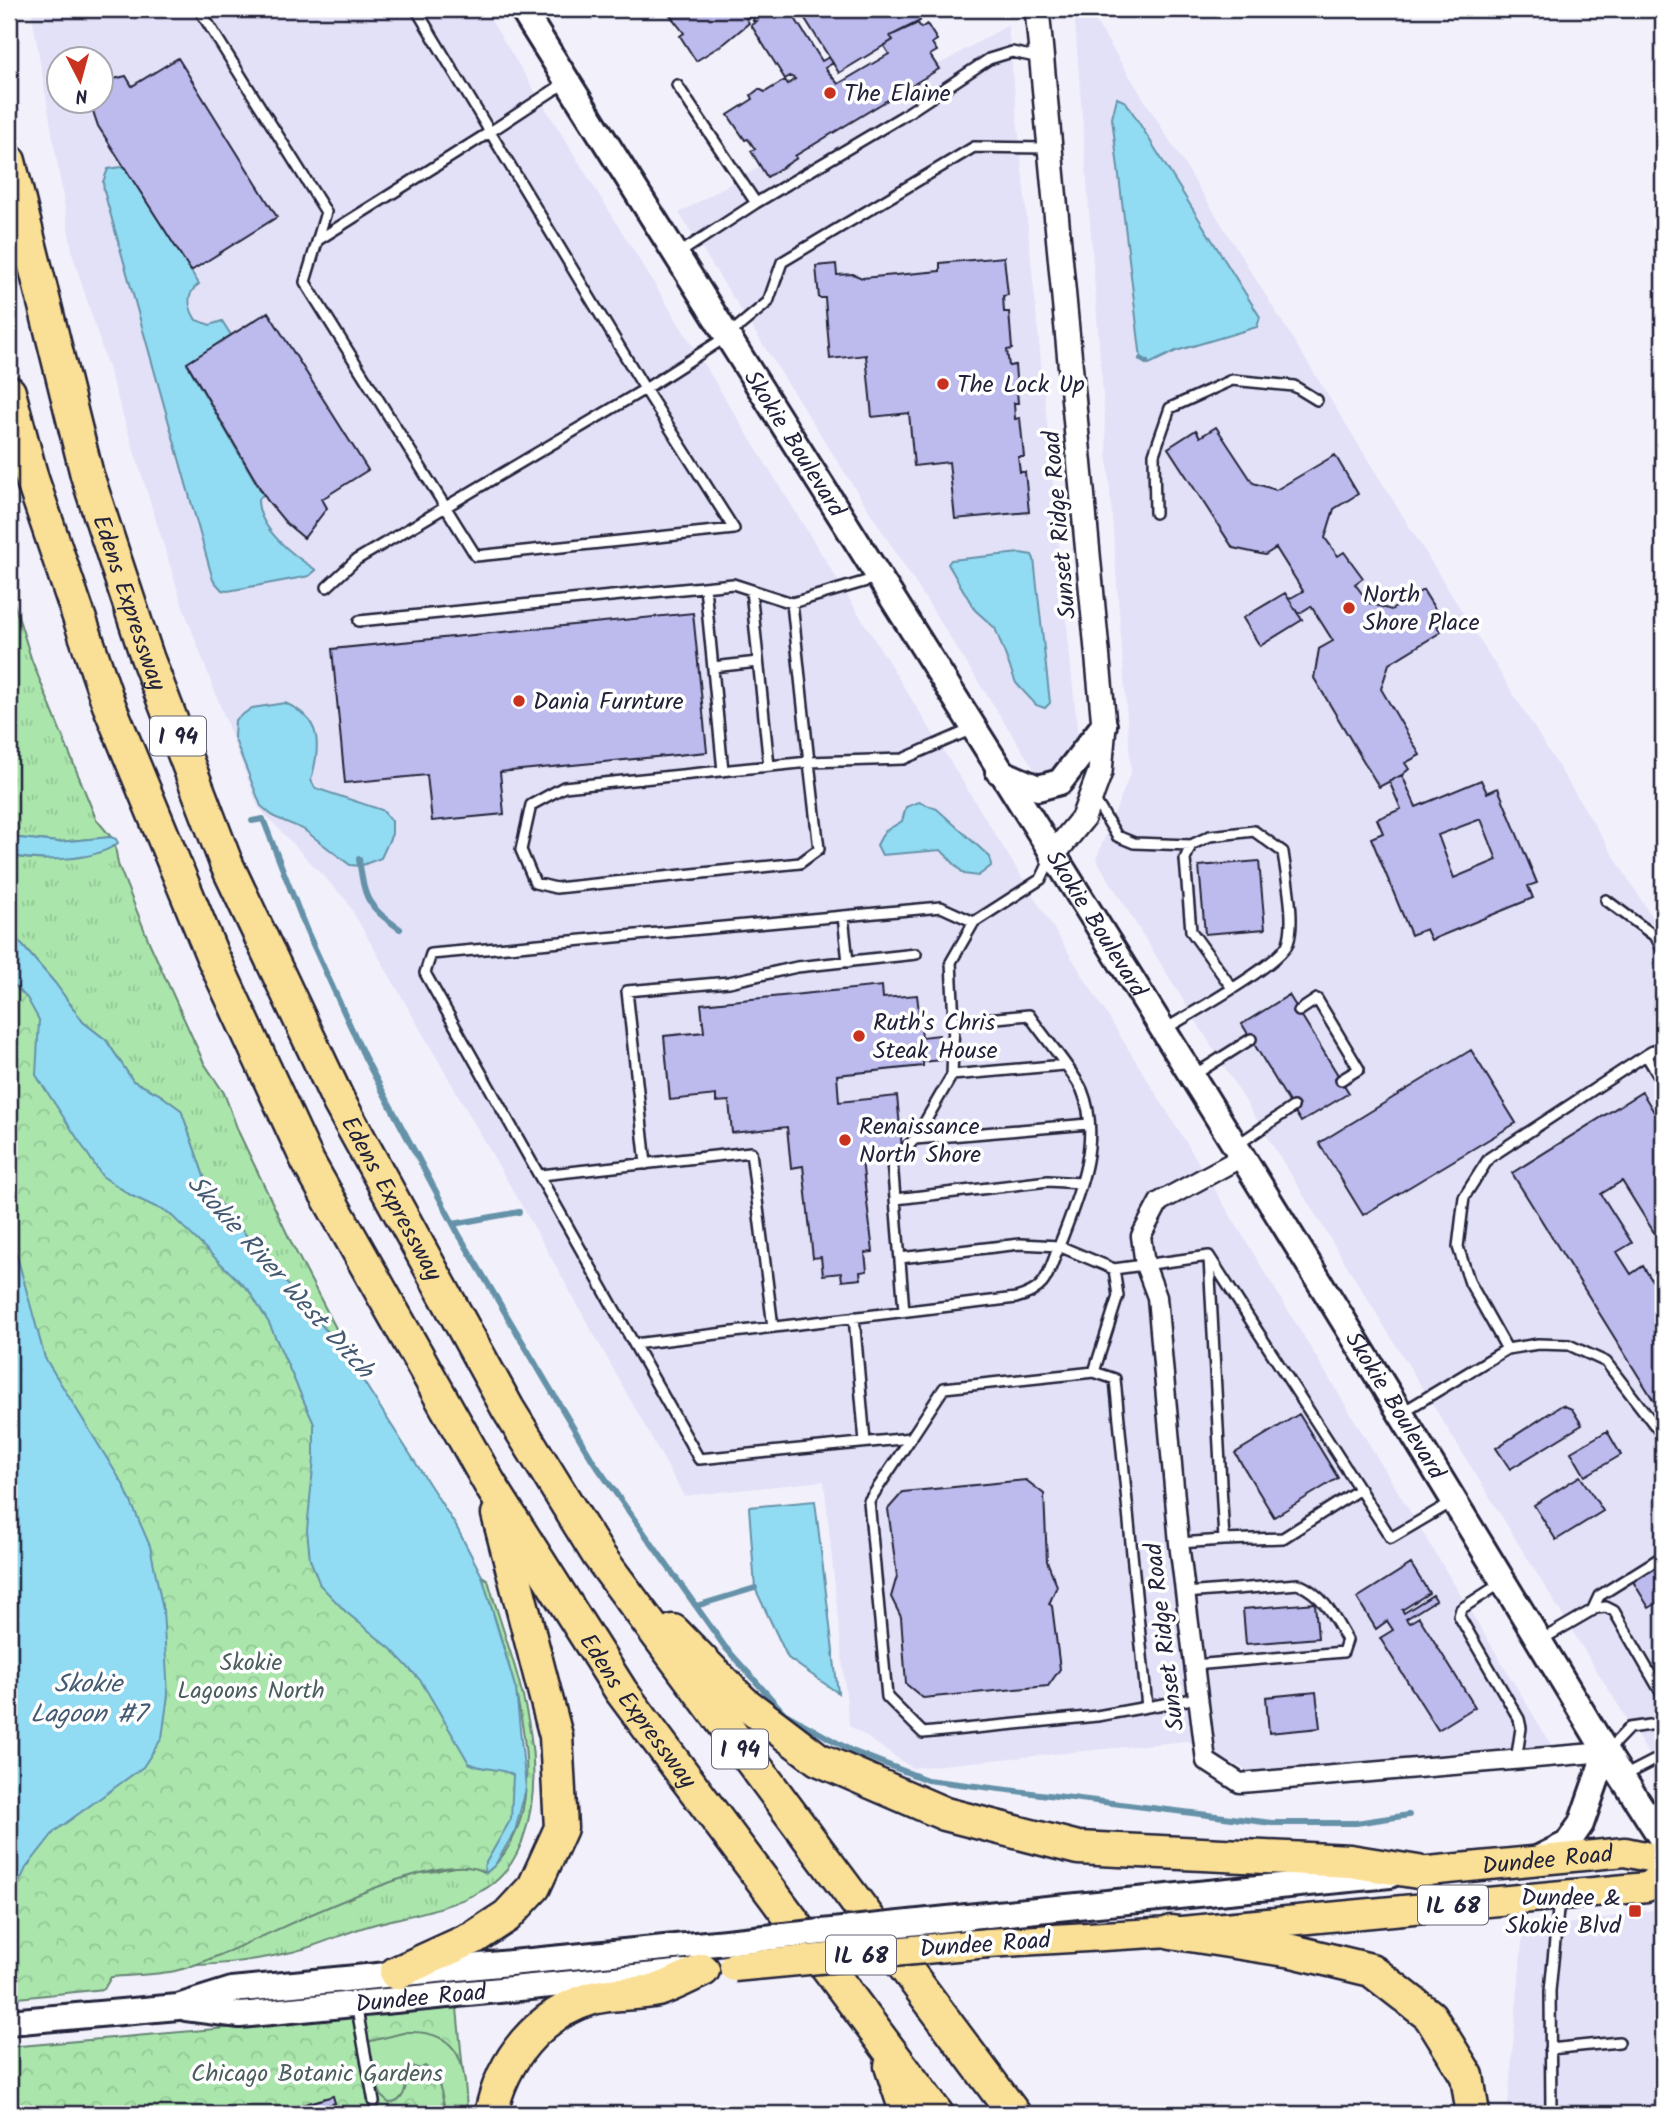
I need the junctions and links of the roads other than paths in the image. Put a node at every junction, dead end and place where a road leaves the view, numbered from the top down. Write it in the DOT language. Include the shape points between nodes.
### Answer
graph roads {
  1 [pos="199,9"];
  2 [pos="416,9"];
  3 [pos="522,9"];
  4 [pos="1037,9"];
  5 [pos="1042,59"];
  6 [pos="568,81"];
  7 [pos="677,85"];
  8 [pos="490,132"];
  9 [pos="1050,148"];
  10 [pos="9,161"];
  11 [pos="756,203"];
  12 [pos="318,240"];
  13 [pos="676,256"];
  14 [pos="726,337"];
  15 [pos="645,389"];
  16 [pos="9,392"];
  17 [pos="1317,400"];
  18 [pos="445,506"];
  19 [pos="1155,513"];
  20 [pos="877,578"];
  21 [pos="327,587"];
  22 [pos="705,587"];
  23 [pos="751,590"];
  24 [pos="792,603"];
  25 [pos="359,621"];
  26 [pos="758,662"];
  27 [pos="713,667"];
  28 [pos="1104,724"];
  29 [pos="972,729"];
  30 [pos="809,762"];
  31 [pos="769,766"];
  32 [pos="723,771"];
  33 [pos="998,771"];
  34 [pos="1091,795"];
  35 [pos="1191,845"];
  36 [pos="1052,856"];
  37 [pos="1606,900"];
  38 [pos="843,916"];
  39 [pos="974,922"];
  40 [pos="1663,951"];
  41 [pos="916,954"];
  42 [pos="848,961"];
  43 [pos="1231,988"];
  44 [pos="1299,1011"];
  45 [pos="954,1021"];
  46 [pos="1164,1030"];
  47 [pos="1251,1039"];
  48 [pos="1663,1045"];
  49 [pos="1646,1055"];
  50 [pos="1064,1065"];
  51 [pos="952,1075"];
  52 [pos="1193,1076"];
  53 [pos="1341,1080"];
  54 [pos="1663,1083"];
  55 [pos="1293,1107"];
  56 [pos="1088,1124"];
  57 [pos="915,1139"];
  58 [pos="1239,1152"];
  59 [pos="646,1164"];
  60 [pos="541,1175"];
  61 [pos="1081,1183"];
  62 [pos="896,1199"];
  63 [pos="1059,1246"];
  64 [pos="1209,1256"];
  65 [pos="900,1258"];
  66 [pos="1145,1265"];
  67 [pos="1114,1269"];
  68 [pos="905,1311"];
  69 [pos="854,1317"];
  70 [pos="773,1327"];
  71 [pos="634,1344"];
  72 [pos="1507,1349"];
  73 [pos="1094,1372"];
  74 [pos="1399,1413"];
  75 [pos="1662,1432"];
  76 [pos="911,1438"];
  77 [pos="865,1442"];
  78 [pos="491,1486"];
  79 [pos="1360,1489"];
  80 [pos="1453,1501"];
  81 [pos="1224,1540"];
  82 [pos="1179,1543"];
  83 [pos="599,1556"];
  84 [pos="1663,1556"];
  85 [pos="1502,1582"];
  86 [pos="1185,1593"];
  87 [pos="1592,1611"];
  88 [pos="1539,1641"];
  89 [pos="1194,1665"];
  90 [pos="1659,1680"];
  91 [pos="1663,1696"];
  92 [pos="1198,1698"];
  93 [pos="1147,1707"];
  94 [pos="1663,1723"];
  95 [pos="1606,1752"];
  96 [pos="1663,1756"];
  97 [pos="1516,1761"];
  98 [pos="1622,1777"];
  99 [pos="1654,1807"];
  100 [pos="1663,1840"];
  101 [pos="1663,1860"];
  102 [pos="1533,1861"];
  103 [pos="1418,1872"];
  104 [pos="1663,1874"];
  105 [pos="1560,1895"];
  106 [pos="1171,1931"];
  107 [pos="709,1957"];
  108 [pos="396,1973"];
  109 [pos="356,2002"];
  110 [pos="178,2007"];
  111 [pos="9,2022"];
  112 [pos="883,2041"];
  113 [pos="1619,2042"];
  114 [pos="1550,2049"];
  115 [pos="374,2102"];
  116 [pos="491,2114"];
  117 [pos="907,2114"];
  118 [pos="937,2114"];
  119 [pos="1014,2114"];
  120 [pos="1473,2114"];
  121 [pos="1551,2114"];
  1 -- 12 [label="lane" via="326,212"];
  2 -- 8 [label="lane"];
  3 -- 6 [label="main road, Skokie Boulevard"];
  4 -- 5 [label="street, Sunset Ridge Road"];
  5 -- 9 [label="street, Sunset Ridge Road"];
  5 -- 11 [label="lane" via="1012,52 989,59"];
  6 -- 8 [label="lane"];
  6 -- 13 [label="main road, Skokie Boulevard"];
  7 -- 11 [label="lane"];
  8 -- 12 [label="lane"];
  8 -- 15 [label="lane"];
  9 -- 14 [label="lane" via="974,147 782,262 768,302"];
  9 -- 28 [label="street, Sunset Ridge Road"];
  10 -- 83 [label="highway, Edens Expressway / I 94" via="87,475 148,657 226,863 345,1114 508,1409"];
  11 -- 13 [label="lane"];
  12 -- 18 [label="lane" via="305,282"];
  13 -- 14 [label="main road, Skokie Boulevard"];
  14 -- 15 [label="lane"];
  14 -- 20 [label="main road, Skokie Boulevard"];
  15 -- 18 [label="lane"];
  15 -- 18 [label="lane" via="734,529 476,556"];
  16 -- 78 [label="highway, Edens Expressway / I 94" via="32,479 109,705 212,954 307,1162"];
  17 -- 19 [label="lane" via="1294,386 1232,380 1170,408 1154,454"];
  18 -- 21 [label="lane" via="356,560"];
  20 -- 24 [label="lane"];
  20 -- 29 [label="main road, Skokie Boulevard"];
  22 -- 23 [label="lane" via="733,584"];
  22 -- 25 [label="lane"];
  22 -- 27 [label="lane"];
  23 -- 24 [label="lane"];
  23 -- 26 [label="lane"];
  24 -- 30 [label="lane"];
  26 -- 27 [label="lane"];
  26 -- 31 [label="lane"];
  27 -- 32 [label="lane"];
  28 -- 33 [label="main road" via="1060,782 1038,788"];
  28 -- 34 [label="street, Sunset Ridge Road" via="1100,772"];
  29 -- 30 [label="lane" via="903,760"];
  29 -- 33 [label="main road, Skokie Boulevard"];
  30 -- 31 [label="lane"];
  30 -- 32 [label="lane" via="819,849 800,863 556,887 535,883 521,850 531,805 564,787"];
  31 -- 32 [label="lane"];
  33 -- 36 [label="main road, Skokie Boulevard"];
  34 -- 35 [label="lane" via="1117,836 1134,843"];
  34 -- 36 [label="street, Sunset Ridge Road" via="1083,818"];
  35 -- 43 [label="lane" via="1185,859 1191,931"];
  35 -- 43 [label="lane" via="1210,836 1254,831 1283,852 1290,916 1288,944 1279,956"];
  36 -- 39 [label="lane" via="1041,879"];
  36 -- 46 [label="main road, Skokie Boulevard"];
  37 -- 40 [label="lane" via="1656,937"];
  38 -- 39 [label="lane" via="941,907"];
  38 -- 42 [label="lane"];
  38 -- 60 [label="lane" via="430,954 425,973"];
  39 -- 45 [label="lane" via="951,962"];
  41 -- 42 [label="lane"];
  42 -- 59 [label="lane" via="729,982 627,991"];
  43 -- 46 [label="lane"];
  44 -- 53 [label="lane" via="1317,999 1359,1069"];
  45 -- 50 [label="lane" via="1029,1015"];
  45 -- 51 [label="lane"];
  46 -- 52 [label="main road, Skokie Boulevard"];
  47 -- 52 [label="lane"];
  48 -- 49 [label="lane"];
  49 -- 54 [label="lane"];
  49 -- 72 [label="lane" via="1489,1158 1464,1197 1458,1247 1470,1283"];
  50 -- 51 [label="lane"];
  50 -- 56 [label="lane" via="1082,1090"];
  51 -- 57 [label="lane"];
  52 -- 58 [label="main road, Skokie Boulevard"];
  55 -- 58 [label="lane"];
  56 -- 57 [label="lane"];
  56 -- 61 [label="lane" via="1091,1142"];
  57 -- 62 [label="lane" via="892,1161"];
  58 -- 66 [label="street, Sunset Ridge Road" via="1159,1202 1141,1236"];
  58 -- 74 [label="main road, Skokie Boulevard"];
  59 -- 60 [label="lane"];
  59 -- 70 [label="lane" via="751,1152"];
  60 -- 71 [label="lane"];
  61 -- 62 [label="lane" via="1048,1181"];
  61 -- 63 [label="lane"];
  62 -- 65 [label="lane"];
  63 -- 65 [label="lane" via="1020,1244"];
  63 -- 67 [label="lane"];
  63 -- 68 [label="lane" via="1037,1292"];
  64 -- 66 [label="lane"];
  64 -- 79 [label="lane"];
  64 -- 81 [label="lane"];
  65 -- 68 [label="lane"];
  66 -- 67 [label="lane"];
  66 -- 82 [label="street, Sunset Ridge Road" via="1157,1297"];
  67 -- 73 [label="lane" via="1118,1296"];
  68 -- 69 [label="lane"];
  69 -- 70 [label="lane"];
  69 -- 77 [label="lane"];
  70 -- 71 [label="lane"];
  71 -- 77 [label="lane" via="699,1459"];
  72 -- 74 [label="lane"];
  72 -- 75 [label="lane" via="1569,1345 1606,1362"];
  73 -- 76 [label="lane" via="944,1388"];
  73 -- 93 [label="lane" via="1115,1379"];
  74 -- 80 [label="main road, Skokie Boulevard"];
  76 -- 77 [label="lane"];
  76 -- 93 [label="lane" via="869,1501 887,1697 923,1732"];
  78 -- 108 [label="highway" via="556,1736 561,1828 534,1887 507,1916 475,1937"];
  78 -- 112 [label="highway, Edens Expressway / I 94" via="621,1691"];
  79 -- 80 [label="lane" via="1391,1538"];
  79 -- 81 [label="lane" via="1283,1538"];
  80 -- 85 [label="main road, Skokie Boulevard"];
  81 -- 82 [label="lane"];
  82 -- 86 [label="street, Sunset Ridge Road"];
  83 -- 103 [label="highway" via="743,1702 818,1759 945,1814 1078,1848 1350,1861"];
  83 -- 119 [label="highway, Edens Expressway / I 94"];
  84 -- 87 [label="lane" via="1599,1595"];
  85 -- 88 [label="main road, Skokie Boulevard"];
  85 -- 97 [label="lane" via="1461,1609 1459,1616 1519,1719"];
  86 -- 89 [label="street, Sunset Ridge Road"];
  86 -- 89 [label="lane" via="1298,1584 1325,1603 1348,1640 1343,1652"];
  87 -- 88 [label="lane"];
  87 -- 90 [label="lane" via="1606,1607 1614,1611"];
  88 -- 95 [label="main road, Skokie Boulevard"];
  89 -- 92 [label="street, Sunset Ridge Road"];
  90 -- 91 [label="lane"];
  92 -- 93 [label="lane"];
  92 -- 97 [label="street, Sunset Ridge Road" via="1206,1761 1240,1783"];
  94 -- 95 [label="lane" via="1629,1728"];
  95 -- 97 [label="street, Sunset Ridge Road"];
  95 -- 98 [label="main road, Skokie Boulevard"];
  95 -- 102 [label="main road" via="1581,1824 1567,1844"];
  96 -- 98 [label="lane"];
  98 -- 99 [label="main road, Skokie Boulevard"];
  99 -- 100 [label="main road, Skokie Boulevard"];
  101 -- 102 [label="main road, Dundee Road / IL 68" via="1625,1852"];
  102 -- 103 [label="main road, Dundee Road / IL 68"];
  103 -- 107 [label="main road, Dundee Road, bridge" via="967,1917"];
  104 -- 105 [label="main road, Dundee Road / IL 68" via="1647,1886"];
  105 -- 106 [label="main road, Dundee Road / IL 68"];
  105 -- 114 [label="lane" via="1550,1991"];
  106 -- 107 [label="main road, Dundee Road / IL 68, bridge" via="734,1967"];
  106 -- 120 [label="highway" via="1292,1951 1371,1970 1430,2016 1467,2076"];
  107 -- 108 [label="main road, Dundee Road"];
  107 -- 109 [label="main road, Dundee Road"];
  107 -- 116 [label="highway" via="658,1989 592,1998 557,2015 528,2036 497,2085"];
  108 -- 110 [label="main road, Dundee Road" via="232,1990"];
  109 -- 110 [label="main road, Dundee Road" via="240,2015"];
  109 -- 115 [label="lane"];
  110 -- 111 [label="main road, Dundee Road"];
  112 -- 117 [label="highway"];
  112 -- 118 [label="highway, Edens Expressway / I 94"];
  113 -- 114 [label="lane"];
  114 -- 121 [label="lane"];
}
